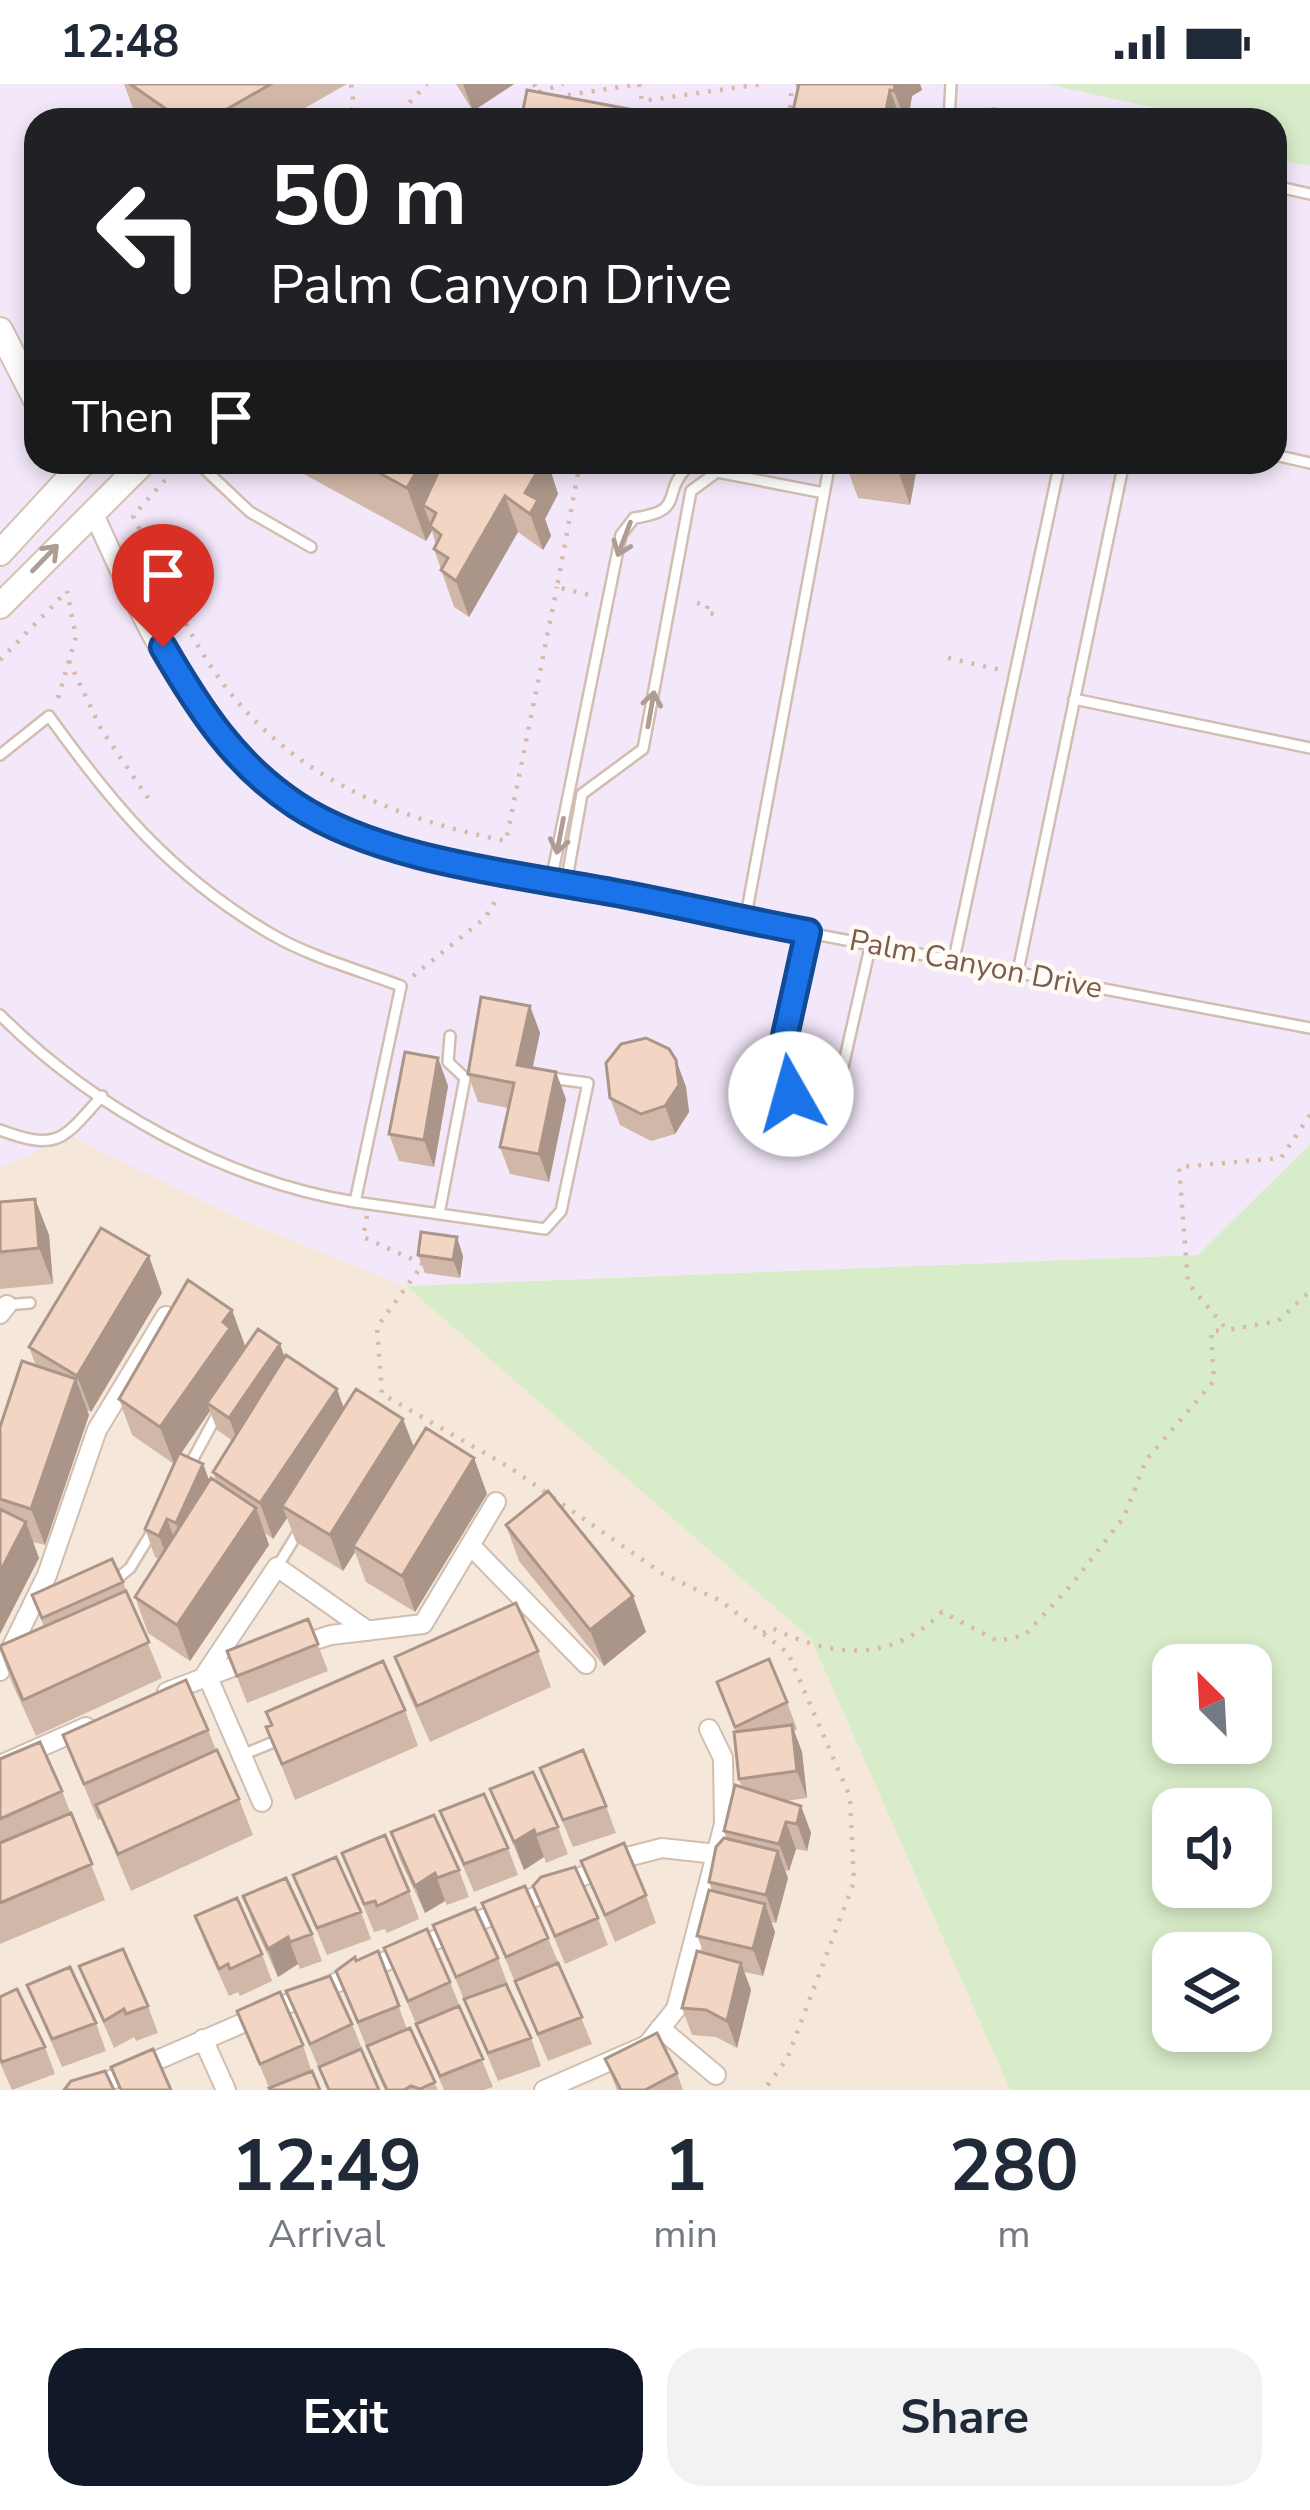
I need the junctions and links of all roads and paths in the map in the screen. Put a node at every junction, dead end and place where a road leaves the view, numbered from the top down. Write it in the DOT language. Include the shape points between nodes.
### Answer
graph roads {
  1 [pos="427,84"];
  2 [pos="534,84"];
  3 [pos="562,84"];
  4 [pos="762,84"];
  5 [pos="539,92"];
  6 [pos="642,101"];
  7 [pos="404,108"];
  8 [pos="642,108"];
  9 [pos="0,330"];
  10 [pos="24,377"];
  11 [pos="68,474"];
  12 [pos="78,474"];
  13 [pos="132,474"];
  14 [pos="170,474"];
  15 [pos="210,474"];
  16 [pos="578,474"];
  17 [pos="683,474"];
  18 [pos="714,474"];
  19 [pos="727,474"];
  20 [pos="828,474"];
  21 [pos="1057,474"];
  22 [pos="1121,474"];
  23 [pos="824,493"];
  24 [pos="94,514"];
  25 [pos="310,547"];
  26 [pos="0,553"];
  27 [pos="557,587"];
  28 [pos="602,598"];
  29 [pos="697,603"];
  30 [pos="0,606"];
  31 [pos="721,615"];
  32 [pos="948,658"];
  33 [pos="0,660"];
  34 [pos="69,661"];
  35 [pos="1007,671"];
  36 [pos="58,698"];
  37 [pos="1074,699"];
  38 [pos="1310,748"];
  39 [pos="0,755"];
  40 [pos="148,798"];
  41 [pos="559,883"];
  42 [pos="496,900"];
  43 [pos="745,921"];
  44 [pos="808,932"];
  45 [pos="871,943"];
  46 [pos="954,959"];
  47 [pos="1018,971"];
  48 [pos="400,986"];
  49 [pos="0,1015"];
  50 [pos="1310,1028"];
  51 [pos="451,1036"];
  52 [pos="543,1077"];
  53 [pos="102,1096"];
  54 [pos="1310,1115"];
  55 [pos="0,1130"];
  56 [pos="355,1202"];
  57 [pos="370,1204"];
  58 [pos="439,1214"];
  59 [pos="1310,1291"];
  60 [pos="30,1304"];
  61 [pos="2,1308"];
  62 [pos="166,1316"];
  63 [pos="1227,1330"];
  64 [pos="226,1399"];
  65 [pos="182,1480"];
  66 [pos="496,1502"];
  67 [pos="160,1517"];
  68 [pos="301,1527"];
  69 [pos="470,1545"];
  70 [pos="277,1567"];
  71 [pos="90,1591"];
  72 [pos="368,1631"];
  73 [pos="763,1633"];
  74 [pos="586,1664"];
  75 [pos="0,1671"];
  76 [pos="206,1673"];
  77 [pos="146,1701"];
  78 [pos="105,1719"];
  79 [pos="710,1729"];
  80 [pos="293,1734"];
  81 [pos="246,1764"];
  82 [pos="0,1765"];
  83 [pos="229,1781"];
  84 [pos="262,1802"];
  85 [pos="716,1854"];
  86 [pos="660,2028"];
  87 [pos="203,2039"];
  88 [pos="716,2075"];
  89 [pos="88,2090"];
  90 [pos="226,2090"];
  91 [pos="544,2090"];
  92 [pos="764,2090"];
  1 -- 7 [label="path"];
  2 -- 5 [label="path"];
  3 -- 5 [label="path"];
  4 -- 6 [label="path"];
  5 -- 6 [label="path" via="541,99 640,84"];
  6 -- 8 [label="path"];
  9 -- 10 [label="main road"];
  11 -- 26 [label="main road"];
  12 -- 24 [label="main road"];
  13 -- 24 [label="main road"];
  14 -- 27 [label="path" via="133,516 212,668 286,750 356,796 417,822 506,842"];
  15 -- 25 [label="lane" via="250,512"];
  16 -- 27 [label="path"];
  17 -- 41 [label="lane, one-way" via="668,508 634,518 621,535"];
  41 -- 18 [label="lane, one-way" via="582,794 644,749 691,491"];
  19 -- 23 [label="lane, one-way"];
  20 -- 23 [label="lane"];
  21 -- 46 [label="lane"];
  22 -- 37 [label="lane"];
  23 -- 43 [label="lane"];
  30 -- 24 [label="main road, one-way"];
  24 -- 41 [label="street, Palm Canyon Drive" via="203,716 248,768 298,807 345,829"];
  27 -- 28 [label="path"];
  29 -- 31 [label="path"];
  32 -- 35 [label="path"];
  33 -- 34 [label="path" via="67,591 76,637"];
  34 -- 36 [label="path"];
  34 -- 40 [label="path" via="101,729"];
  37 -- 38 [label="lane"];
  37 -- 47 [label="lane"];
  39 -- 48 [label="lane" via="49,716 126,821 198,885 275,937"];
  41 -- 43 [label="street, Palm Canyon Drive"];
  42 -- 48 [label="path" via="485,919"];
  43 -- 44 [label="lane, Palm Canyon Drive"];
  44 -- 45 [label="lane, Palm Canyon Drive"];
  44 -- 45 [label="lane" via="778,1067 791,1094 833,1111"];
  45 -- 46 [label="lane, Palm Canyon Drive"];
  46 -- 47 [label="lane, Palm Canyon Drive"];
  47 -- 50 [label="lane, Palm Canyon Drive"];
  48 -- 56 [label="lane"];
  49 -- 53 [label="lane"];
  51 -- 58 [label="lane" via="448,1062 465,1078"];
  52 -- 58 [label="lane" via="588,1083 560,1211 545,1229"];
  53 -- 55 [label="lane" via="51,1143"];
  53 -- 56 [label="lane" via="160,1136 317,1196"];
  54 -- 63 [label="path" via="1281,1158 1179,1167 1188,1283"];
  56 -- 57 [label="lane"];
  57 -- 58 [label="lane"];
  57 -- 73 [label="path" via="363,1237 423,1264 377,1327 382,1394"];
  59 -- 63 [label="path" via="1278,1321"];
  60 -- 61 [label="lane"];
  62 -- 75 [label="street" via="97,1430 40,1606"];
  63 -- 73 [label="path" via="1211,1331 1214,1381 1146,1460 1124,1517 1025,1635 998,1641 942,1612 916,1638 888,1646 834,1652 772,1628"];
  64 -- 65 [label="lane"];
  66 -- 69 [label="street"];
  67 -- 71 [label="lane" via="130,1568"];
  68 -- 70 [label="lane"];
  69 -- 72 [label="street" via="423,1624"];
  69 -- 74 [label="street" via="534,1624"];
  70 -- 72 [label="street"];
  70 -- 76 [label="street"];
  72 -- 76 [label="street"];
  73 -- 92 [label="path" via="788,1653 850,1797 854,1882 787,2059"];
  76 -- 77 [label="street"];
  76 -- 81 [label="street"];
  78 -- 82 [label="street"];
  79 -- 85 [label="street" via="723,1757"];
  80 -- 81 [label="lane"];
  81 -- 83 [label="lane"];
  81 -- 84 [label="street"];
  85 -- 86 [label="street" via="676,2009"];
  85 -- 87 [label="street" via="662,1849 627,1857"];
  86 -- 88 [label="street"];
  86 -- 91 [label="street" via="646,2045"];
  87 -- 89 [label="street"];
  87 -- 90 [label="street"];
}
